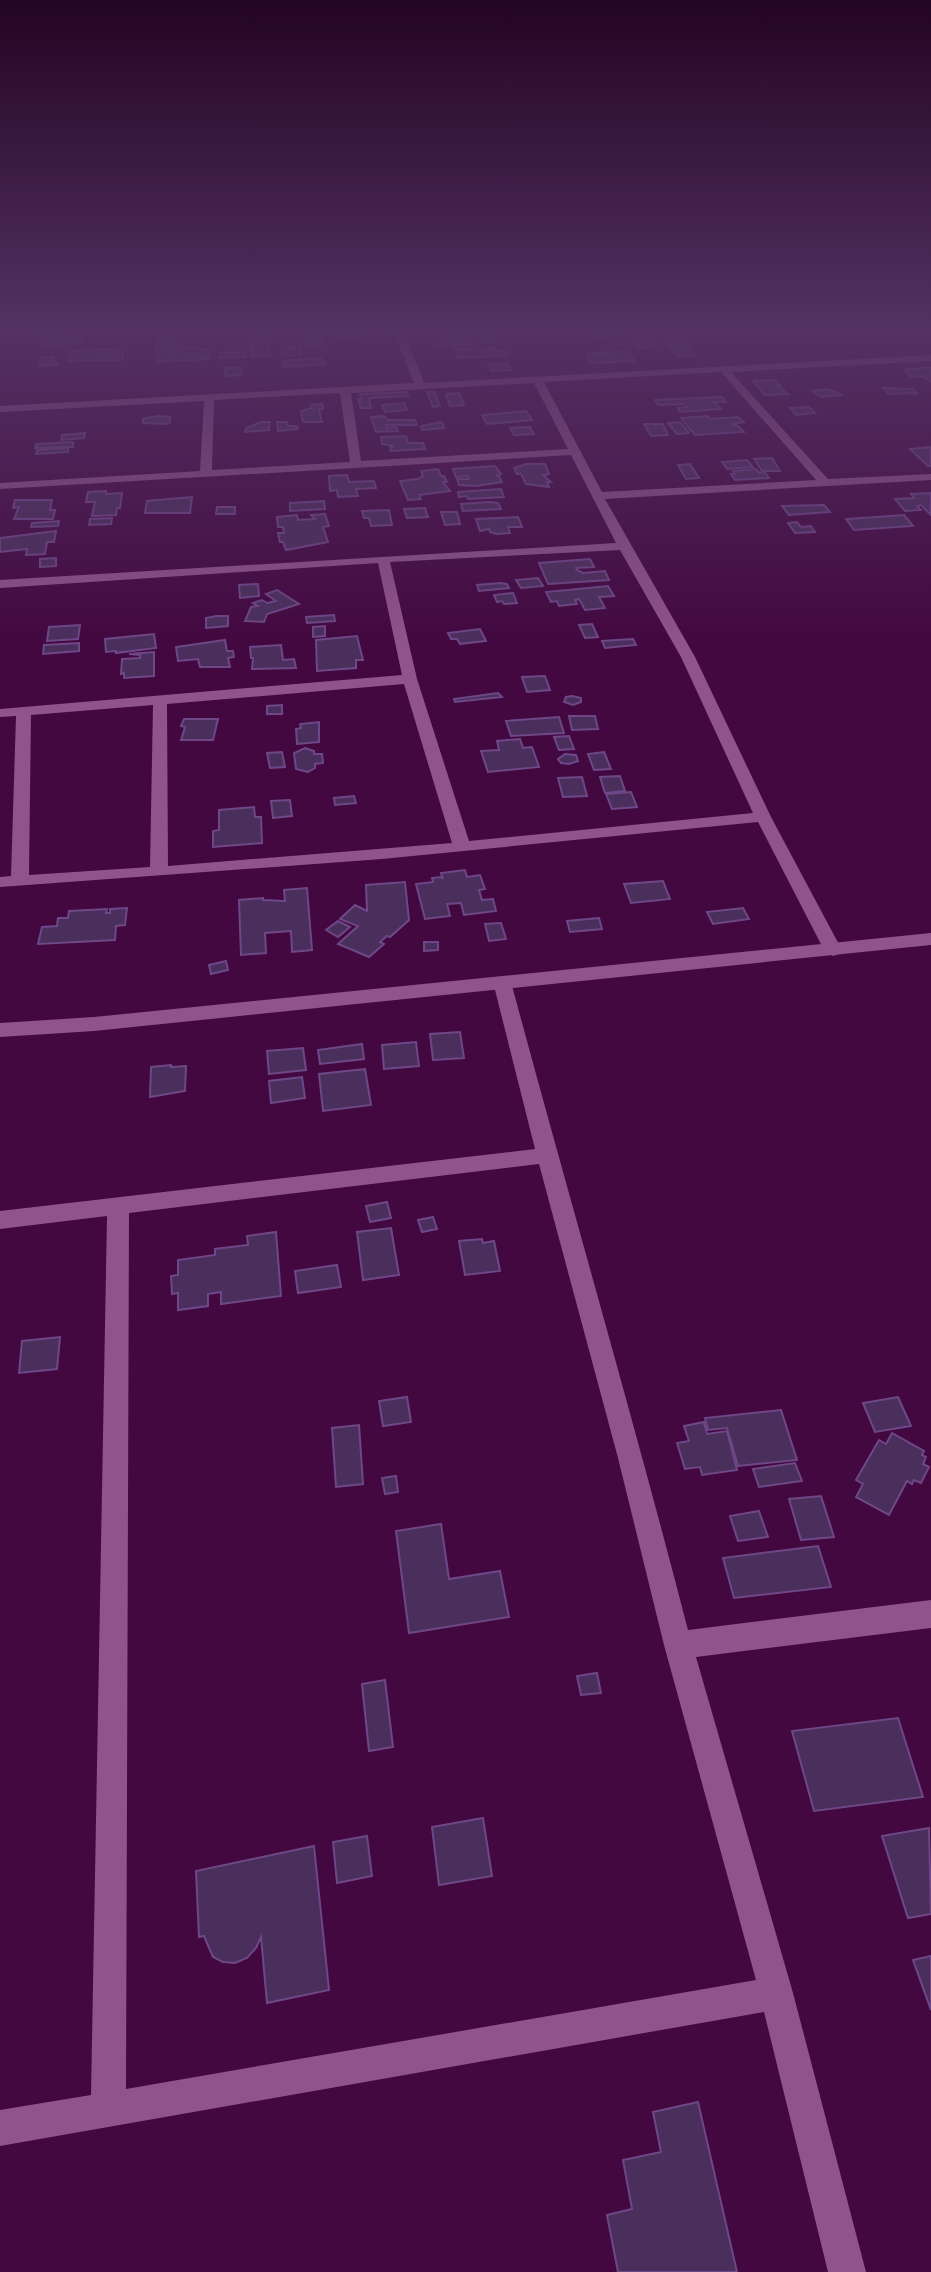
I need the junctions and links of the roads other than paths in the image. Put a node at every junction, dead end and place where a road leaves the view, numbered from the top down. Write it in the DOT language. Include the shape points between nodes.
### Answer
graph roads {
  1 [pos="208,435"];
  2 [pos="352,435"];
  3 [pos="565,435"];
  4 [pos="782,435"];
  5 [pos="574,452"];
  6 [pos="356,464"];
  7 [pos="206,473"];
  8 [pos="931,477"];
  9 [pos="826,484"];
  10 [pos="0,486"];
  11 [pos="598,496"];
  12 [pos="624,546"];
  13 [pos="383,559"];
  14 [pos="0,584"];
  15 [pos="410,679"];
  16 [pos="160,699"];
  17 [pos="24,711"];
  18 [pos="0,713"];
  19 [pos="763,817"];
  20 [pos="462,847"];
  21 [pos="159,870"];
  22 [pos="20,881"];
  23 [pos="0,882"];
  24 [pos="931,939"];
  25 [pos="832,950"];
  26 [pos="502,982"];
  27 [pos="0,1030"];
  28 [pos="547,1155"];
  29 [pos="118,1207"];
  30 [pos="0,1220"];
  31 [pos="931,1614"];
  32 [pos="678,1645"];
  33 [pos="776,1993"];
  34 [pos="108,2110"];
  35 [pos="0,2128"];
  36 [pos="847,2272"];
  1 -- 7 [label="street"];
  2 -- 6 [label="street"];
  3 -- 5 [label="street"];
  4 -- 9 [label="street"];
  5 -- 6 [label="street"];
  5 -- 11 [label="street"];
  6 -- 7 [label="street"];
  7 -- 10 [label="street"];
  8 -- 9 [label="street"];
  9 -- 11 [label="street"];
  11 -- 12 [label="street"];
  12 -- 13 [label="street"];
  12 -- 19 [label="street" via="688,657"];
  13 -- 14 [label="street"];
  13 -- 15 [label="street"];
  15 -- 16 [label="street"];
  15 -- 20 [label="street"];
  16 -- 17 [label="street"];
  16 -- 21 [label="street"];
  17 -- 18 [label="street"];
  17 -- 22 [label="street"];
  19 -- 20 [label="street"];
  19 -- 25 [label="street"];
  20 -- 21 [label="street"];
  21 -- 22 [label="street"];
  22 -- 23 [label="street"];
  24 -- 25 [label="street"];
  25 -- 26 [label="street"];
  26 -- 27 [label="street"];
  26 -- 28 [label="street"];
  28 -- 29 [label="street"];
  28 -- 32 [label="street"];
  29 -- 30 [label="street"];
  29 -- 34 [label="street"];
  31 -- 32 [label="street"];
  32 -- 33 [label="street"];
  33 -- 34 [label="street"];
  33 -- 36 [label="street"];
  34 -- 35 [label="street"];
}
